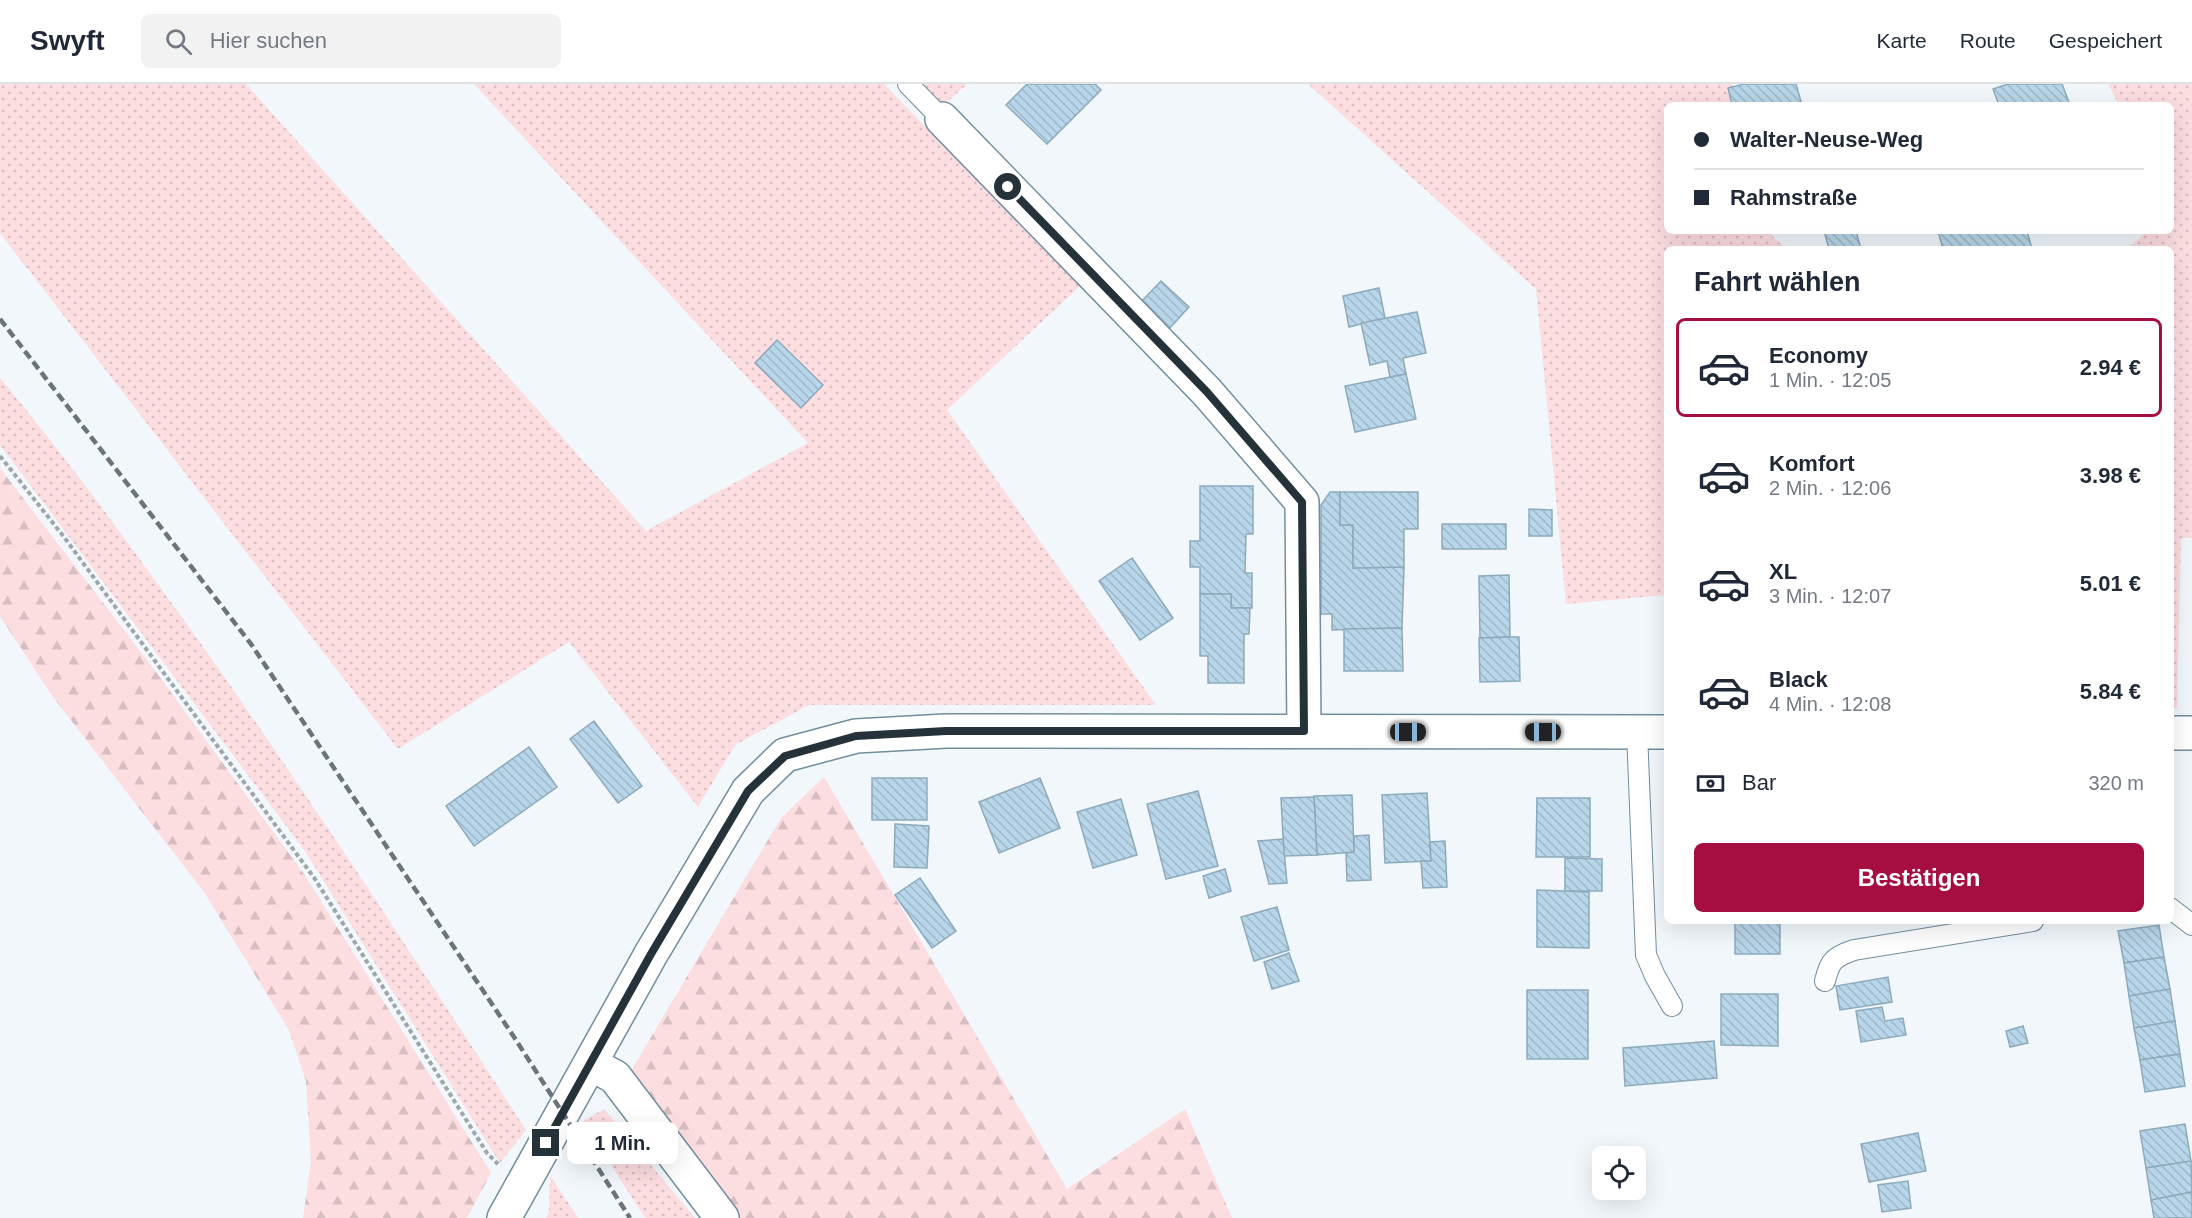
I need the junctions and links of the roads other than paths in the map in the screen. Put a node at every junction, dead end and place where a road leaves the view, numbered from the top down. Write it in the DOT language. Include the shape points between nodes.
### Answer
graph roads {
  1 [pos="908,84"];
  2 [pos="942,119"];
  3 [pos="1304,731"];
  4 [pos="1652,732"];
  5 [pos="2174,733"];
  6 [pos="2192,733"];
  7 [pos="2174,911"];
  8 [pos="2015,924"];
  9 [pos="2192,925"];
  10 [pos="1825,981"];
  11 [pos="1672,1006"];
  12 [pos="591,1064"];
  13 [pos="504,1218"];
  14 [pos="722,1218"];
  1 -- 2 [label="lane"];
  2 -- 3 [label="main road" via="1207,392 1302,502"];
  3 -- 4 [label="main road"];
  3 -- 12 [label="main road" via="946,731 856,736 785,756 748,791"];
  4 -- 11 [label="lane" via="1646,955"];
  5 -- 6 [label="main road"];
  7 -- 9 [label="lane"];
  8 -- 10 [label="lane" via="1854,951 1829,964"];
  12 -- 13 [label="main road"];
  12 -- 14 [label="main road" via="615,1077"];
}
